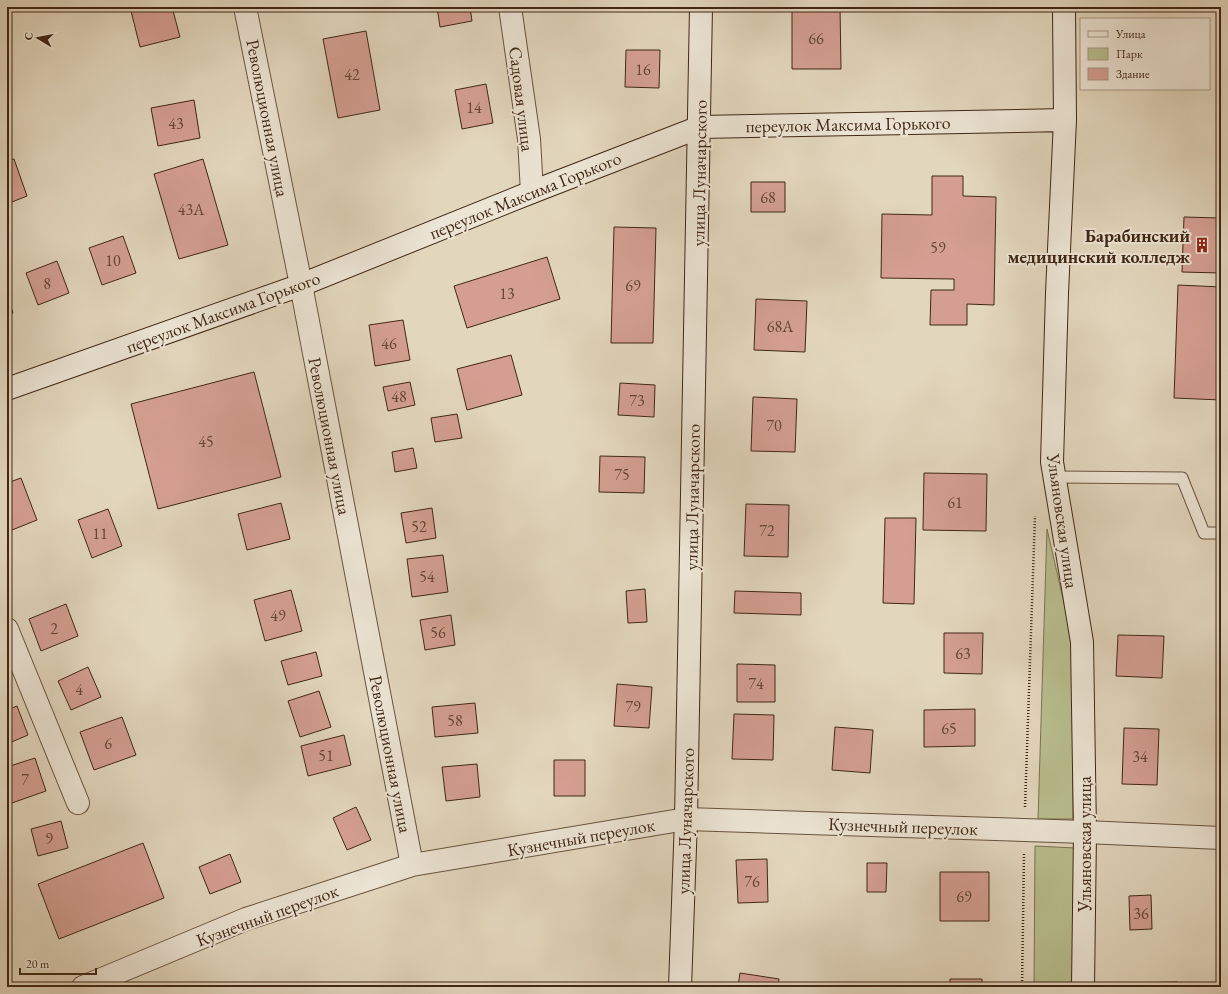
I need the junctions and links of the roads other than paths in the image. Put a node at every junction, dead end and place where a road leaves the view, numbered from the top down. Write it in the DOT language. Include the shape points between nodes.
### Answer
graph roads {
  1 [pos="246,7"];
  2 [pos="510,7"];
  3 [pos="701,7"];
  4 [pos="1064,7"];
  5 [pos="1065,120"];
  6 [pos="700,127"];
  7 [pos="532,192"];
  8 [pos="301,285"];
  9 [pos="7,388"];
  10 [pos="1054,477"];
  11 [pos="1221,534"];
  12 [pos="7,629"];
  13 [pos="78,803"];
  14 [pos="686,819"];
  15 [pos="1085,832"];
  16 [pos="1221,838"];
  17 [pos="412,865"];
  18 [pos="83,987"];
  19 [pos="680,987"];
  20 [pos="1083,987"];
  1 -- 8 [label="street, Революционная улица"];
  2 -- 7 [label="street, Садовая улица" via="529,138"];
  3 -- 6 [label="street, улица Луначарского"];
  4 -- 5 [label="street, Ульяновская улица"];
  5 -- 6 [label="street, переулок Максима Горького"];
  5 -- 10 [label="street, Ульяновская улица" via="1052,462"];
  6 -- 7 [label="street, переулок Максима Горького"];
  6 -- 14 [label="street, улица Луначарского"];
  7 -- 8 [label="street, переулок Максима Горького"];
  8 -- 9 [label="street, переулок Максима Горького"];
  8 -- 17 [label="street, Революционная улица"];
  10 -- 11 [label="lane" via="1182,478 1204,533"];
  10 -- 15 [label="street, Ульяновская улица" via="1082,642"];
  12 -- 13 [label="street"];
  14 -- 15 [label="street, Кузнечный переулок"];
  14 -- 17 [label="street, Кузнечный переулок"];
  14 -- 19 [label="street, улица Луначарского"];
  15 -- 16 [label="street, Кузнечный переулок"];
  15 -- 20 [label="street, Ульяновская улица"];
  17 -- 18 [label="street, Кузнечный переулок" via="246,919"];
}
